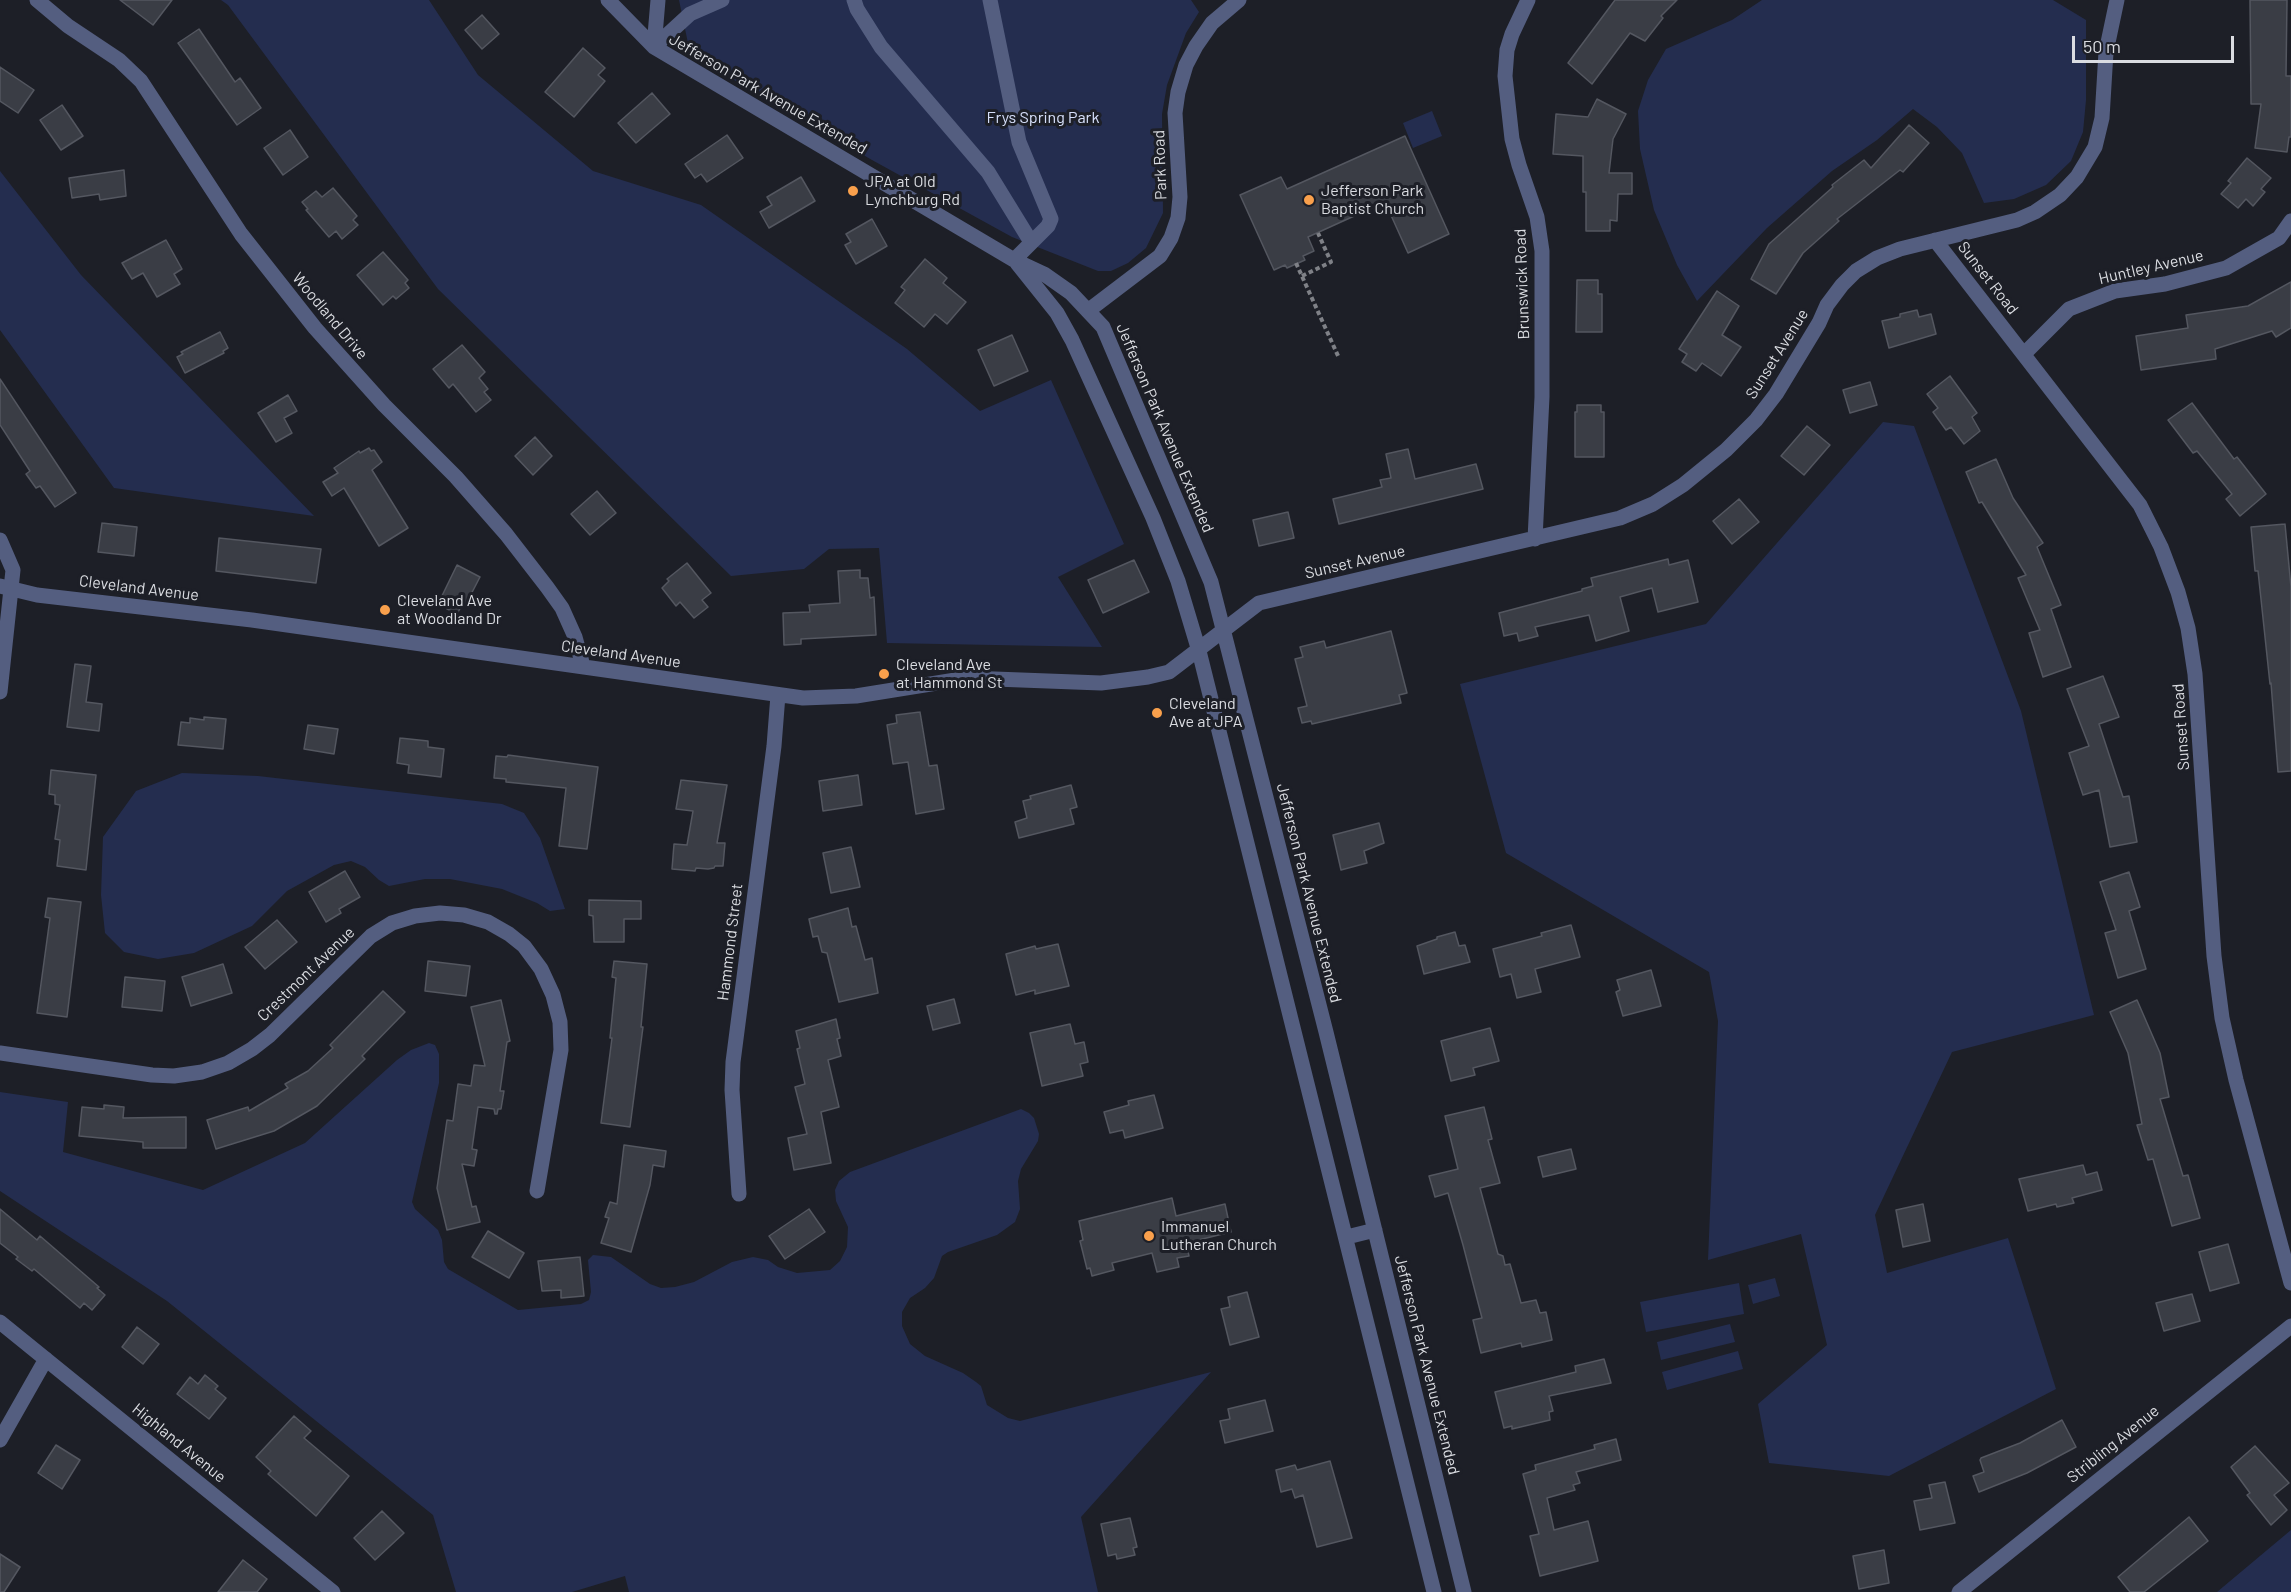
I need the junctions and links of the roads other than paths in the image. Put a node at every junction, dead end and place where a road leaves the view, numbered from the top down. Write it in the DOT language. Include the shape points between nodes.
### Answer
graph roads {
  1 [pos="37,0"];
  2 [pos="608,0"];
  3 [pos="658,0"];
  4 [pos="722,0"];
  5 [pos="854,0"];
  6 [pos="990,0"];
  7 [pos="1239,0"];
  8 [pos="1528,0"];
  9 [pos="2117,0"];
  10 [pos="654,48"];
  11 [pos="2291,221"];
  12 [pos="1935,240"];
  13 [pos="1031,242"];
  14 [pos="1014,260"];
  15 [pos="1089,310"];
  16 [pos="2024,354"];
  17 [pos="1535,539"];
  18 [pos="0,540"];
  19 [pos="6,587"];
  20 [pos="1224,629"];
  21 [pos="1199,651"];
  22 [pos="584,666"];
  23 [pos="0,692"];
  24 [pos="778,695"];
  25 [pos="0,1053"];
  26 [pos="537,1191"];
  27 [pos="739,1194"];
  28 [pos="1375,1230"];
  29 [pos="1347,1237"];
  30 [pos="2291,1283"];
  31 [pos="0,1322"];
  32 [pos="2291,1326"];
  33 [pos="46,1359"];
  34 [pos="0,1440"];
  35 [pos="333,1592"];
  36 [pos="1434,1592"];
  37 [pos="1464,1592"];
  38 [pos="1959,1592"];
  1 -- 22 [label="street, Woodland Drive" via="119,60 141,81 242,234 315,328 456,477 547,587 562,608"];
  2 -- 10 [label="street, Jefferson Park Avenue Extended"];
  3 -- 10 [label="street"];
  4 -- 10 [label="street" via="690,14"];
  5 -- 13 [label="street" via="881,47 987,172"];
  6 -- 13 [label="street" via="1019,141 1049,213 1048,226"];
  7 -- 15 [label="street, Park Road" via="1212,23 1196,45 1178,92 1175,114 1180,197 1172,238 1160,256"];
  8 -- 17 [label="street, Brunswick Road" via="1507,50 1505,76 1512,138 1537,217 1542,251 1542,397"];
  9 -- 12 [label="street, Sunset Avenue" via="2106,52 2102,118 2094,147 2077,177 2060,195 2017,220"];
  10 -- 14 [label="street, Jefferson Park Avenue Extended"];
  11 -- 16 [label="street, Huntley Avenue" via="2279,238 2226,268 2165,284 2115,291 2069,309"];
  12 -- 16 [label="street, Sunset Road"];
  12 -- 17 [label="street, Sunset Avenue" via="1877,258 1856,271 1827,305 1762,411 1726,450 1683,485 1620,518"];
  13 -- 14 [label="street"];
  14 -- 15 [label="street, Jefferson Park Avenue Extended" via="1058,283"];
  14 -- 21 [label="street, Jefferson Park Avenue Extended" via="1057,313 1072,339 1153,518 1178,581"];
  15 -- 20 [label="street, Jefferson Park Avenue Extended" via="1115,352 1211,582"];
  16 -- 30 [label="street, Sunset Road" via="2140,505 2178,592 2195,674 2214,956 2222,1018"];
  17 -- 20 [label="street, Sunset Avenue" via="1259,603"];
  18 -- 19 [label="street" via="13,570"];
  19 -- 22 [label="street, Cleveland Avenue" via="37,595"];
  19 -- 23 [label="street"];
  20 -- 21 [label="street, Cleveland Avenue"];
  20 -- 28 [label="street, Jefferson Park Avenue Extended"];
  21 -- 24 [label="street, Cleveland Avenue" via="1169,672 1101,683 968,678 856,696"];
  21 -- 29 [label="street, Jefferson Park Avenue Extended"];
  22 -- 24 [label="street, Cleveland Avenue"];
  24 -- 27 [label="street, Hammond Street" via="732,1070"];
  25 -- 26 [label="street, Crestmont Avenue" via="152,1075 202,1072 228,1063 270,1035 371,936 392,923 440,913 464,915 488,922 524,946 553,995 560,1022 561,1050"];
  28 -- 29 [label="street"];
  28 -- 37 [label="street, Jefferson Park Avenue Extended"];
  29 -- 36 [label="street, Jefferson Park Avenue Extended"];
  31 -- 33 [label="street, Highland Avenue"];
  32 -- 38 [label="street, Stribling Avenue"];
  33 -- 34 [label="street"];
  33 -- 35 [label="street, Highland Avenue"];
}
